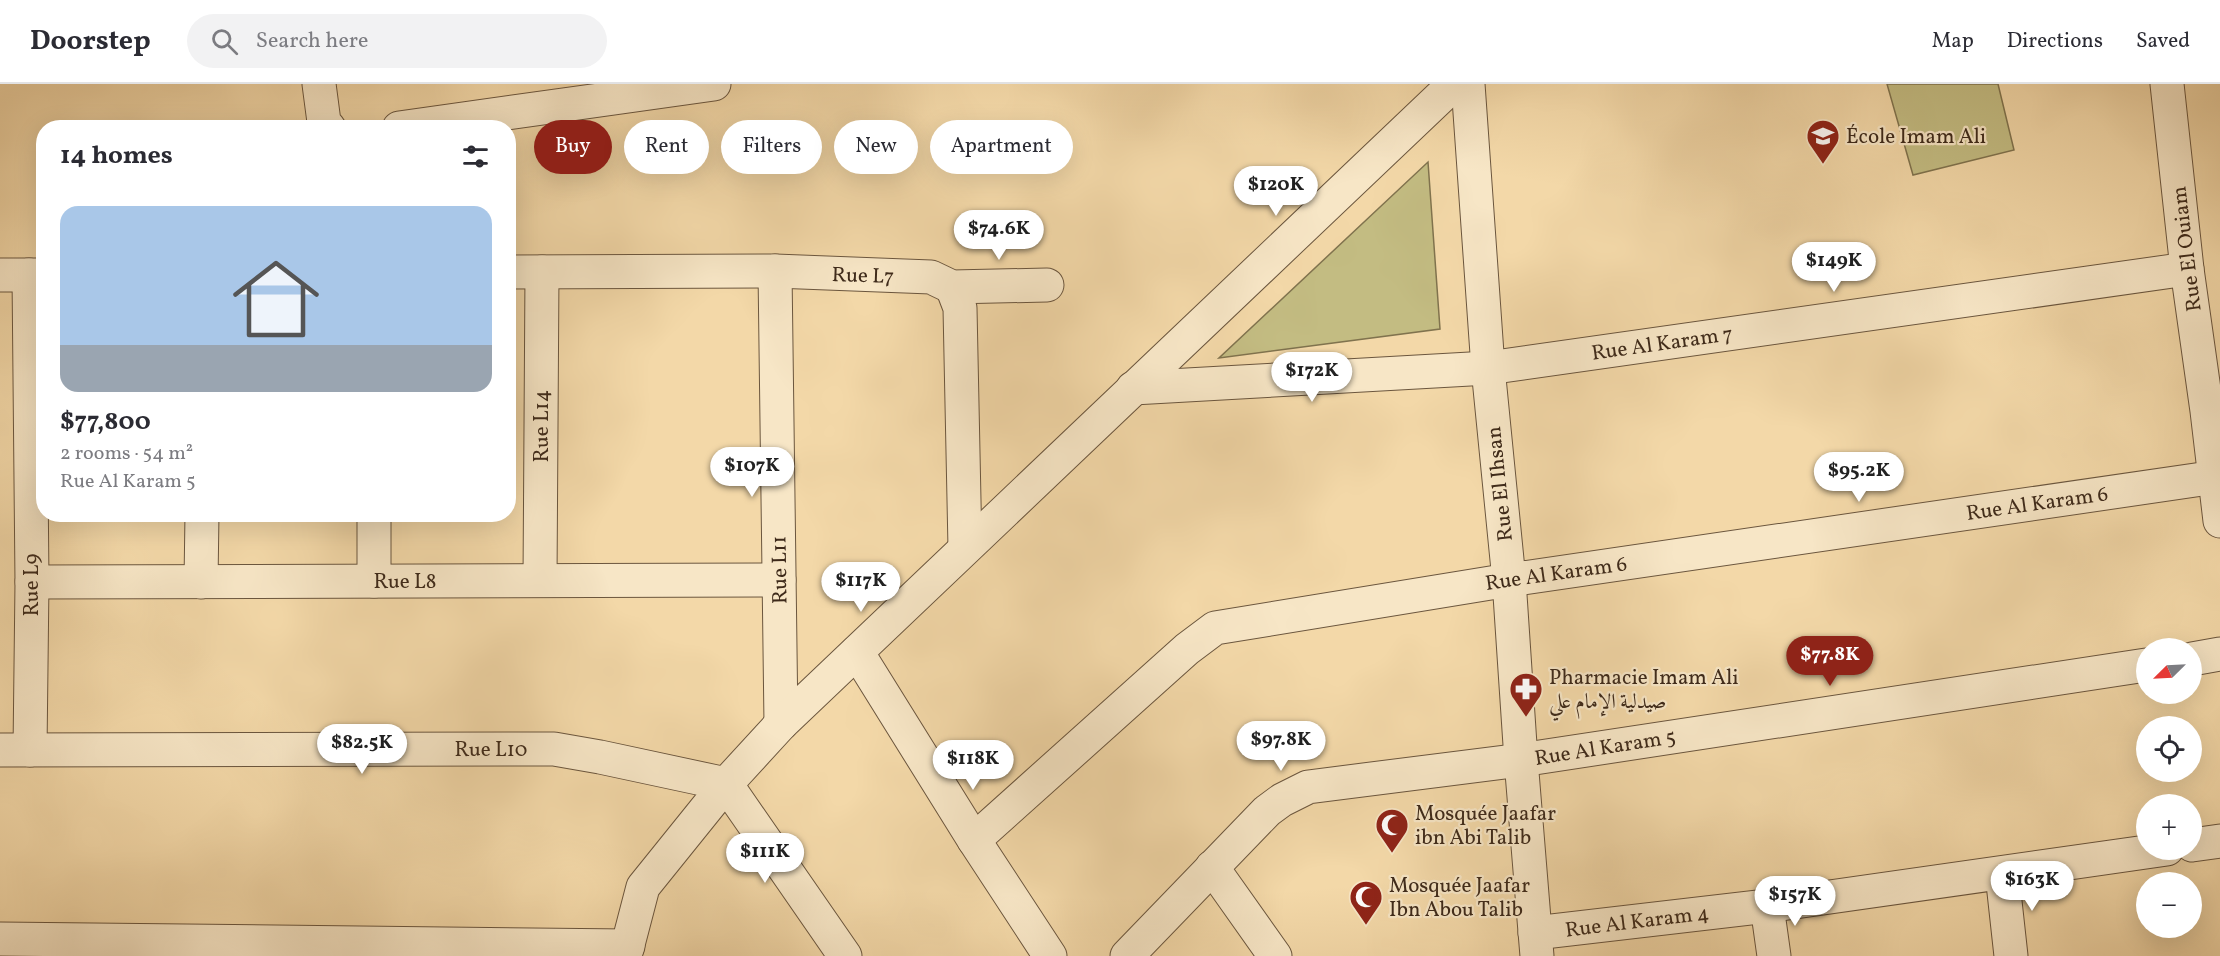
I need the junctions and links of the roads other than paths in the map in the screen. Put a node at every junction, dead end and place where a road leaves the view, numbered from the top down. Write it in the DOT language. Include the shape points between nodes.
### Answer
graph roads {
  1 [pos="319,84"];
  2 [pos="714,84"];
  3 [pos="1454,84"];
  4 [pos="1468,84"];
  5 [pos="2167,84"];
  6 [pos="324,120"];
  7 [pos="456,120"];
  8 [pos="2187,269"];
  9 [pos="775,271"];
  10 [pos="516,272"];
  11 [pos="542,272"];
  12 [pos="24,275"];
  13 [pos="1047,285"];
  14 [pos="952,287"];
  15 [pos="1488,368"];
  16 [pos="1133,388"];
  17 [pos="2216,477"];
  18 [pos="2220,514"];
  19 [pos="202,522"];
  20 [pos="374,522"];
  21 [pos="965,548"];
  22 [pos="540,580"];
  23 [pos="779,580"];
  24 [pos="1509,580"];
  25 [pos="374,581"];
  26 [pos="32,582"];
  27 [pos="201,582"];
  28 [pos="857,652"];
  29 [pos="2220,654"];
  30 [pos="2202,657"];
  31 [pos="2136,667"];
  32 [pos="781,724"];
  33 [pos="15,750"];
  34 [pos="1521,760"];
  35 [pos="726,784"];
  36 [pos="974,840"];
  37 [pos="2220,841"];
  38 [pos="2202,844"];
  39 [pos="2136,854"];
  40 [pos="1212,867"];
  41 [pos="2002,873"];
  42 [pos="1767,906"];
  43 [pos="0,939"];
  44 [pos="1536,945"];
  45 [pos="627,951"];
  46 [pos="845,956"];
  47 [pos="1050,956"];
  48 [pos="1127,956"];
  49 [pos="1275,956"];
  50 [pos="1774,956"];
  51 [pos="2011,956"];
  1 -- 6 [label="street"];
  2 -- 7 [label="street"];
  3 -- 16 [label="street"];
  4 -- 15 [label="street, Rue El Ihsan"];
  5 -- 8 [label="street, Rue El Ouiam"];
  8 -- 15 [label="street, Rue Al Karam 7"];
  8 -- 17 [label="street, Rue El Ouiam"];
  9 -- 11 [label="street, Rue L7"];
  9 -- 14 [label="street, Rue L7" via="931,277"];
  9 -- 23 [label="street, Rue L11"];
  10 -- 11 [label="street, Rue L7"];
  11 -- 22 [label="street, Rue L14"];
  12 -- 26 [label="street, Rue L9"];
  13 -- 14 [label="street"];
  14 -- 21 [label="street" via="960,308"];
  15 -- 16 [label="street, Rue Al Karam 7"];
  15 -- 24 [label="street, Rue El Ihsan"];
  16 -- 21 [label="street"];
  17 -- 18 [label="street, Rue El Ouiam"];
  17 -- 24 [label="street, Rue Al Karam 6"];
  19 -- 27 [label="street"];
  20 -- 25 [label="street"];
  21 -- 28 [label="street"];
  22 -- 23 [label="street, Rue L8"];
  22 -- 25 [label="street, Rue L8"];
  23 -- 32 [label="street, Rue L11"];
  24 -- 34 [label="street, Rue El Ihsan"];
  24 -- 36 [label="street, Rue Al Karam 6" via="1215,628"];
  25 -- 27 [label="street, Rue L8"];
  26 -- 27 [label="street, Rue L8"];
  26 -- 33 [label="street, Rue L9"];
  28 -- 32 [label="street"];
  28 -- 36 [label="street"];
  29 -- 30 [label="street"];
  31 -- 34 [label="street, Rue Al Karam 5"];
  32 -- 35 [label="street"];
  33 -- 35 [label="street, Rue L10" via="554,749"];
  34 -- 40 [label="street, Rue Al Karam 5" via="1308,787 1267,811"];
  34 -- 44 [label="street, Rue El Ihsan"];
  35 -- 45 [label="street" via="643,887"];
  35 -- 46 [label="street"];
  36 -- 47 [label="street"];
  37 -- 38 [label="street"];
  39 -- 41 [label="street, Rue Al Karam 4"];
  40 -- 48 [label="street, Rue Al Karam 5"];
  40 -- 49 [label="street"];
  41 -- 42 [label="street, Rue Al Karam 4"];
  41 -- 51 [label="street"];
  42 -- 44 [label="street, Rue Al Karam 4"];
  42 -- 50 [label="street"];
  43 -- 45 [label="street"];
}
